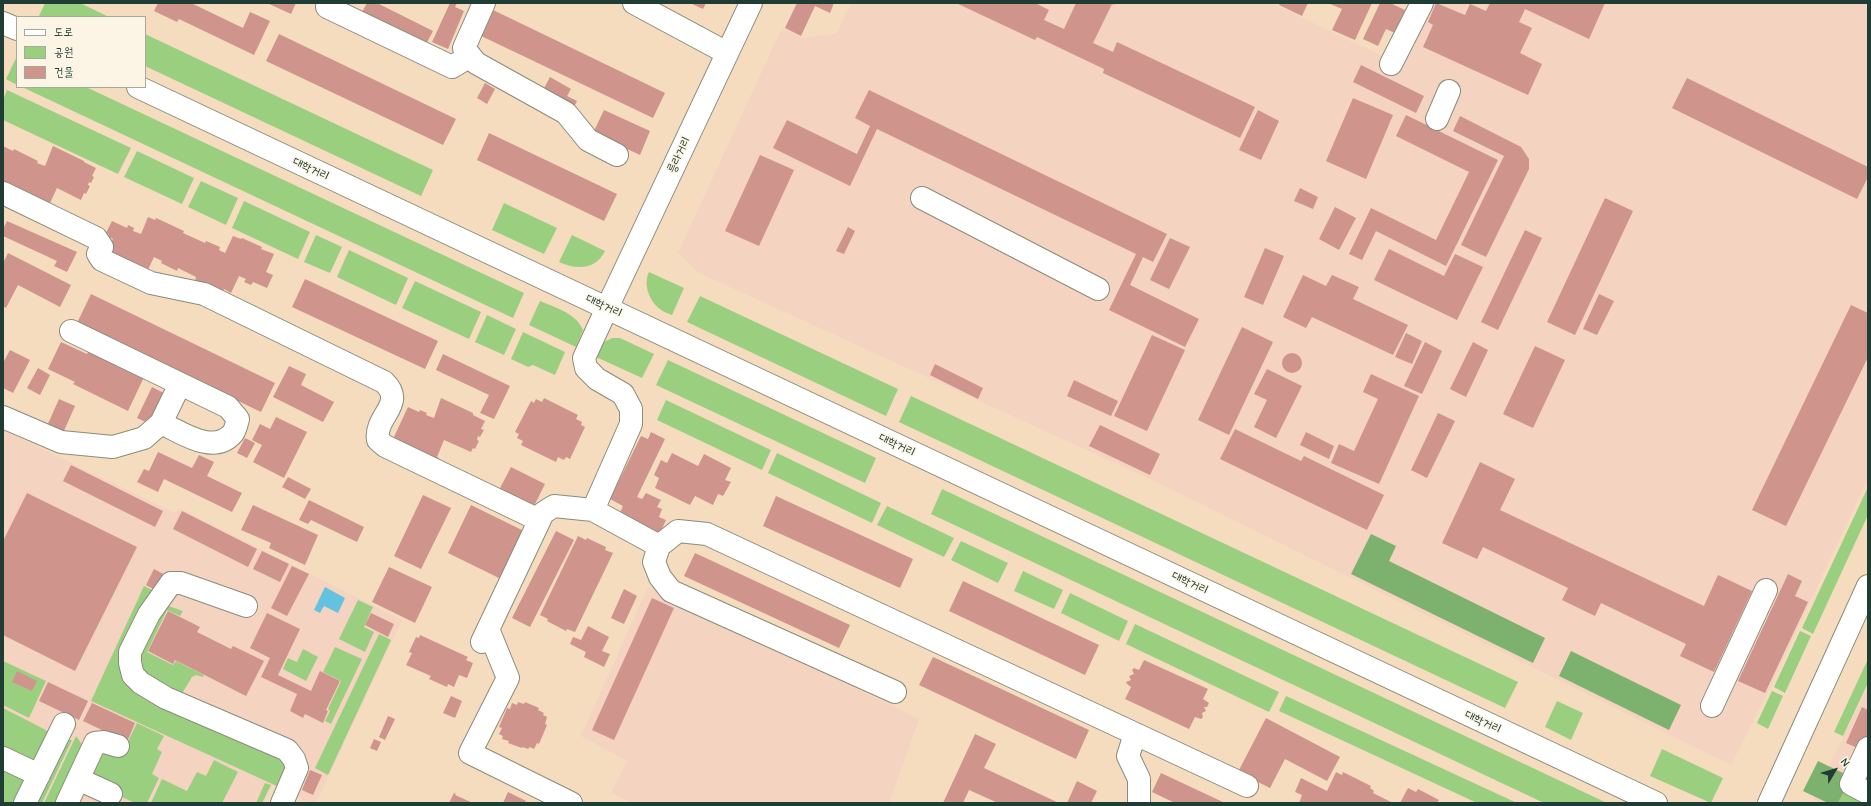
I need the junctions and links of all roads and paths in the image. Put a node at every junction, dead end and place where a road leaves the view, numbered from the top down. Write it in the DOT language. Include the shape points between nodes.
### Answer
graph roads {
  1 [pos="328,3"];
  2 [pos="484,3"];
  3 [pos="634,3"];
  4 [pos="751,3"];
  5 [pos="1422,3"];
  6 [pos="3,23"];
  7 [pos="16,29"];
  8 [pos="727,53"];
  9 [pos="470,56"];
  10 [pos="1391,64"];
  11 [pos="140,88"];
  12 [pos="1449,91"];
  13 [pos="1437,119"];
  14 [pos="617,155"];
  15 [pos="3,193"];
  16 [pos="922,198"];
  17 [pos="1098,289"];
  18 [pos="607,308"];
  19 [pos="71,331"];
  20 [pos="180,384"];
  21 [pos="3,417"];
  22 [pos="161,423"];
  23 [pos="593,510"];
  24 [pos="539,520"];
  25 [pos="659,546"];
  26 [pos="1868,586"];
  27 [pos="1766,590"];
  28 [pos="246,606"];
  29 [pos="895,692"];
  30 [pos="1712,706"];
  31 [pos="64,724"];
  32 [pos="1135,734"];
  33 [pos="118,746"];
  34 [pos="1868,748"];
  35 [pos="3,758"];
  36 [pos="39,775"];
  37 [pos="78,779"];
  38 [pos="1248,786"];
  39 [pos="1868,793"];
  40 [pos="111,794"];
  41 [pos="25,803"];
  42 [pos="67,803"];
  43 [pos="282,803"];
  44 [pos="571,803"];
  45 [pos="1138,803"];
  46 [pos="1656,803"];
  47 [pos="1768,803"];
  1 -- 9 [label="street" via="327,7 452,67"];
  2 -- 9 [label="street" via="464,48"];
  3 -- 8 [label="street"];
  4 -- 8 [label="street, 릉라거리"];
  5 -- 10 [label="street"];
  6 -- 7 [label="street"];
  8 -- 18 [label="street, 릉라거리"];
  9 -- 14 [label="street" via="488,71 566,113 588,140"];
  11 -- 18 [label="street, 대학거리"];
  12 -- 13 [label="street"];
  15 -- 24 [label="street" via="96,238 102,247 98,254 102,260 151,284 204,294 384,382 392,390 393,398 376,432 378,440 385,446"];
  16 -- 17 [label="street"];
  18 -- 23 [label="street, 릉라거리" via="584,358 586,368 597,379 623,394 631,409 631,424"];
  18 -- 46 [label="street, 대학거리"];
  19 -- 20 [label="street"];
  20 -- 22 [label="street" via="172,405"];
  20 -- 22 [label="street" via="228,407 238,419 233,433 222,442 202,442"];
  21 -- 22 [label="street" via="61,442 114,447 144,438"];
  23 -- 24 [label="street" via="554,506 543,513"];
  23 -- 25 [label="street"];
  24 -- 44 [label="street" via="485,635 508,678 470,753"];
  25 -- 29 [label="street" via="654,562 660,577 672,591"];
  25 -- 32 [label="street" via="678,531 707,534"];
  26 -- 47 [label="street"];
  27 -- 30 [label="street"];
  28 -- 43 [label="street" via="180,582 171,583 149,614 130,652 130,663 133,675 141,684 166,698 287,750 297,768"];
  31 -- 36 [label="street"];
  32 -- 38 [label="street"];
  32 -- 45 [label="street" via="1128,756 1139,779"];
  33 -- 37 [label="street" via="104,742 95,743"];
  34 -- 39 [label="street" via="1851,784"];
  35 -- 36 [label="street"];
  36 -- 41 [label="street"];
  37 -- 40 [label="street"];
  37 -- 42 [label="street"];
}
